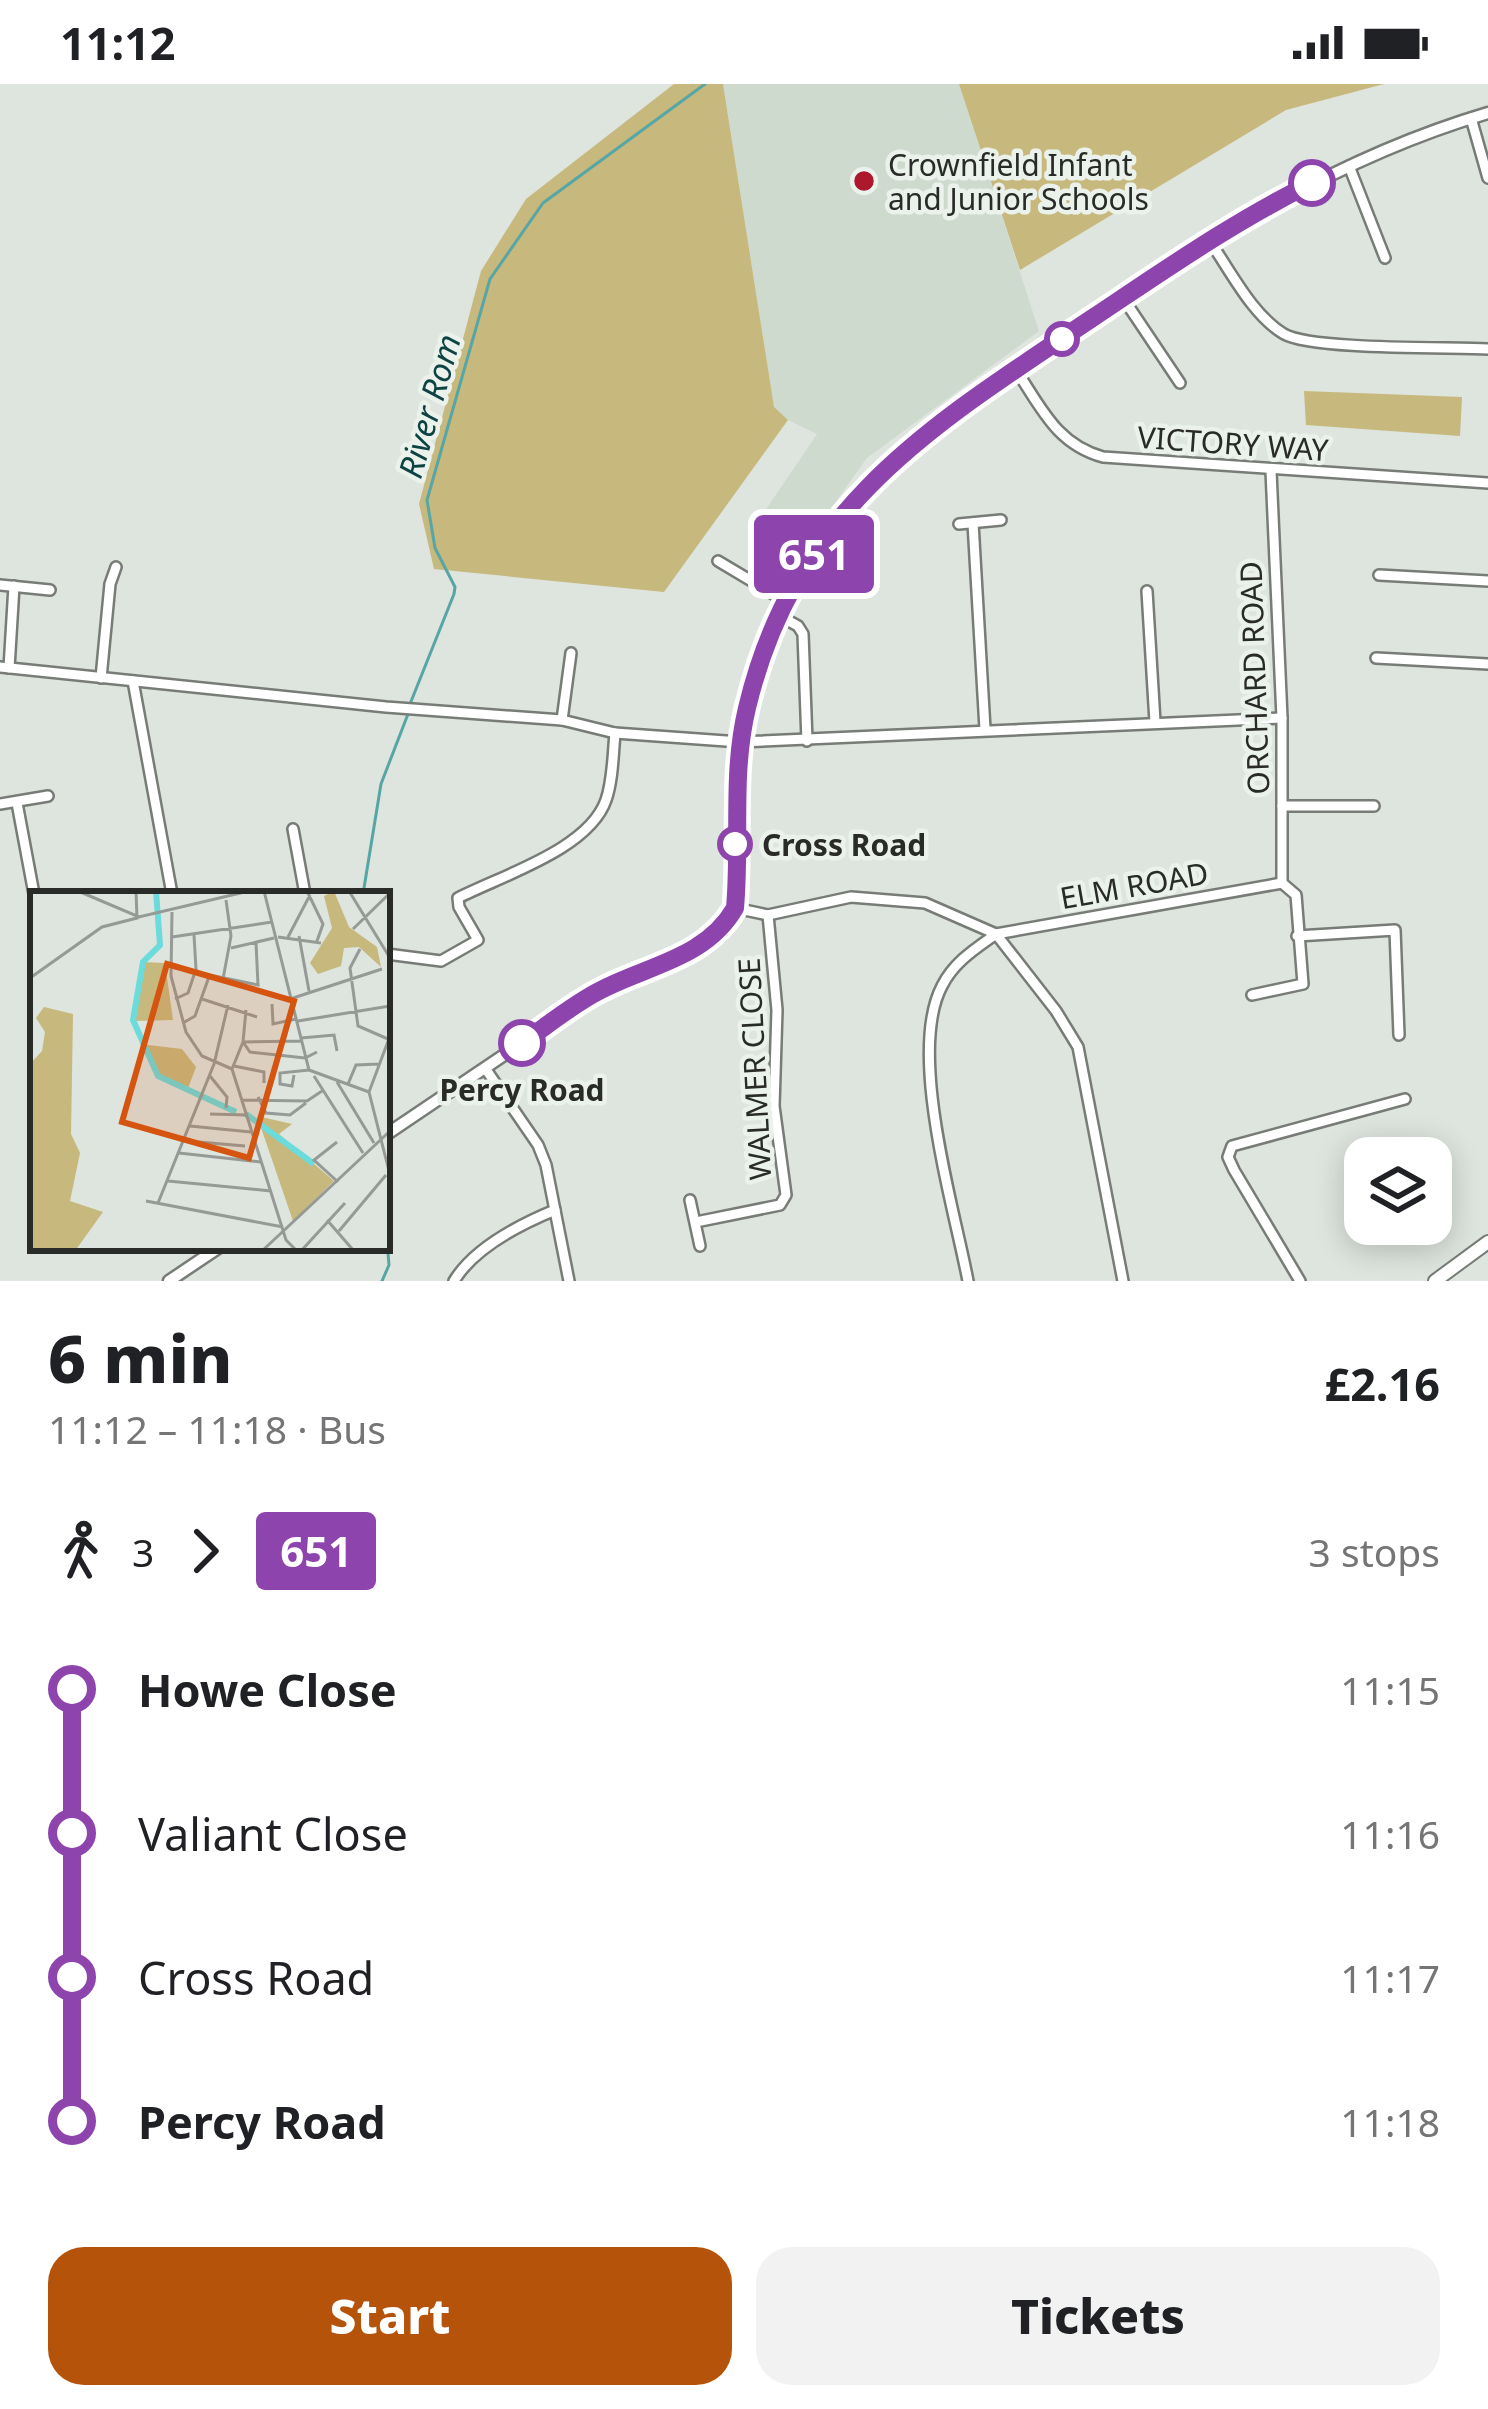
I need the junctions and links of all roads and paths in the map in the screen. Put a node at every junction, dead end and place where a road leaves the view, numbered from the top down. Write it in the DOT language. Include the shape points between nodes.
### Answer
graph roads {
  1 [pos="1488,113"];
  2 [pos="1471,118"];
  3 [pos="1349,166"];
  4 [pos="1488,178"];
  5 [pos="1209,240"];
  6 [pos="1385,258"];
  7 [pos="1124,298"];
  8 [pos="1488,349"];
  9 [pos="1016,370"];
  10 [pos="1180,383"];
  11 [pos="1271,471"];
  12 [pos="1488,483"];
  13 [pos="1001,520"];
  14 [pos="973,523"];
  15 [pos="959,524"];
  16 [pos="718,561"];
  17 [pos="116,567"];
  18 [pos="1379,575"];
  19 [pos="1488,581"];
  20 [pos="0,585"];
  21 [pos="14,586"];
  22 [pos="50,590"];
  23 [pos="1147,591"];
  24 [pos="785,601"];
  25 [pos="778,615"];
  26 [pos="571,653"];
  27 [pos="1376,658"];
  28 [pos="1488,664"];
  29 [pos="5,668"];
  30 [pos="101,678"];
  31 [pos="133,681"];
  32 [pos="1282,718"];
  33 [pos="562,720"];
  34 [pos="1155,722"];
  35 [pos="986,730"];
  36 [pos="615,733"];
  37 [pos="807,741"];
  38 [pos="740,742"];
  39 [pos="48,796"];
  40 [pos="16,803"];
  41 [pos="0,804"];
  42 [pos="1282,806"];
  43 [pos="1373,806"];
  44 [pos="292,829"];
  45 [pos="1282,883"];
  46 [pos="33,891"];
  47 [pos="171,891"];
  48 [pos="304,891"];
  49 [pos="735,908"];
  50 [pos="768,914"];
  51 [pos="996,934"];
  52 [pos="1297,937"];
  53 [pos="390,954"];
  54 [pos="1252,995"];
  55 [pos="1399,1035"];
  56 [pos="485,1068"];
  57 [pos="1405,1099"];
  58 [pos="390,1132"];
  59 [pos="691,1200"];
  60 [pos="555,1210"];
  61 [pos="696,1222"];
  62 [pos="1488,1242"];
  63 [pos="700,1246"];
  64 [pos="214,1251"];
  65 [pos="169,1281"];
  66 [pos="454,1281"];
  67 [pos="569,1281"];
  68 [pos="968,1281"];
  69 [pos="1123,1281"];
  70 [pos="1300,1281"];
  71 [pos="1435,1281"];
  1 -- 2 [label="street"];
  2 -- 3 [label="street"];
  2 -- 4 [label="street"];
  3 -- 5 [label="street"];
  3 -- 6 [label="street"];
  5 -- 7 [label="street"];
  5 -- 8 [label="street" via="1265,320 1287,337"];
  7 -- 9 [label="street"];
  7 -- 10 [label="street"];
  9 -- 11 [label="street, VICTORY WAY" via="1053,428 1088,453"];
  9 -- 24 [label="street" via="876,476"];
  11 -- 12 [label="street, VICTORY WAY"];
  11 -- 32 [label="street, ORCHARD ROAD"];
  13 -- 14 [label="street"];
  14 -- 15 [label="street"];
  14 -- 35 [label="street"];
  16 -- 24 [label="street"];
  17 -- 30 [label="street"];
  18 -- 19 [label="street"];
  20 -- 21 [label="street"];
  21 -- 22 [label="street"];
  21 -- 29 [label="street"];
  23 -- 34 [label="street"];
  24 -- 25 [label="street"];
  25 -- 37 [label="street" via="803,634"];
  25 -- 38 [label="street"];
  26 -- 33 [label="street"];
  27 -- 28 [label="street"];
  29 -- 30 [label="street"];
  30 -- 31 [label="street"];
  31 -- 33 [label="street"];
  31 -- 47 [label="street"];
  32 -- 34 [label="street"];
  32 -- 42 [label="street, ORCHARD ROAD"];
  33 -- 36 [label="street"];
  34 -- 35 [label="street"];
  35 -- 37 [label="street"];
  36 -- 38 [label="street"];
  36 -- 53 [label="street" via="597,820 578,839 458,898 478,940 441,961"];
  37 -- 38 [label="street"];
  38 -- 49 [label="street"];
  39 -- 40 [label="street"];
  40 -- 41 [label="street"];
  40 -- 46 [label="street"];
  42 -- 43 [label="street"];
  42 -- 45 [label="street, ORCHARD ROAD"];
  44 -- 48 [label="street"];
  45 -- 51 [label="street, ELM ROAD"];
  45 -- 52 [label="street, ORCHARD ROAD" via="1296,895"];
  49 -- 50 [label="street"];
  49 -- 56 [label="street" via="701,946 599,991"];
  50 -- 51 [label="street" via="850,897 926,904"];
  50 -- 61 [label="street, WALMER CLOSE" via="774,1106 786,1195 780,1205"];
  51 -- 68 [label="street" via="940,988 928,1062"];
  51 -- 69 [label="street" via="1078,1047"];
  52 -- 54 [label="street" via="1303,985"];
  52 -- 55 [label="street" via="1395,930"];
  56 -- 58 [label="street"];
  56 -- 60 [label="street" via="538,1145"];
  57 -- 70 [label="street" via="1232,1146 1228,1157"];
  59 -- 61 [label="street"];
  60 -- 66 [label="street" via="482,1252"];
  60 -- 67 [label="street"];
  61 -- 63 [label="street"];
  62 -- 71 [label="main road"];
  64 -- 65 [label="street"];
}
